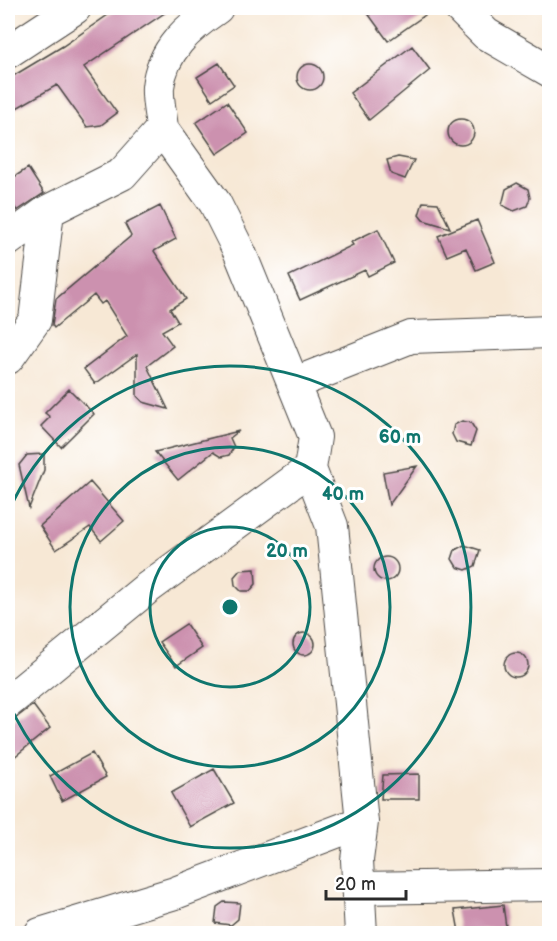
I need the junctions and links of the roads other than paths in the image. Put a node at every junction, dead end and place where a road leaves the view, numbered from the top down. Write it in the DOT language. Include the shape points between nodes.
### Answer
graph roads {
  1 [pos="75,8"];
  2 [pos="217,8"];
  3 [pos="460,8"];
  4 [pos="8,52"];
  5 [pos="549,71"];
  6 [pos="162,129"];
  7 [pos="48,211"];
  8 [pos="8,240"];
  9 [pos="549,332"];
  10 [pos="8,358"];
  11 [pos="295,383"];
  12 [pos="309,469"];
  13 [pos="8,702"];
  14 [pos="362,822"];
  15 [pos="549,885"];
  16 [pos="359,888"];
  17 [pos="40,933"];
  18 [pos="361,933"];
  1 -- 4 [label="street"];
  2 -- 6 [label="street" via="193,25 166,55 158,87"];
  3 -- 5 [label="street" via="486,34"];
  6 -- 7 [label="street" via="122,174"];
  6 -- 11 [label="street" via="215,203"];
  7 -- 8 [label="street"];
  7 -- 10 [label="street" via="35,320"];
  9 -- 11 [label="street" via="411,337"];
  11 -- 12 [label="street" via="315,437"];
  12 -- 13 [label="street" via="146,589"];
  12 -- 14 [label="street" via="332,525"];
  14 -- 16 [label="street" via="357,860"];
  14 -- 17 [label="street" via="175,893"];
  15 -- 16 [label="street"];
  16 -- 18 [label="street"];
}
